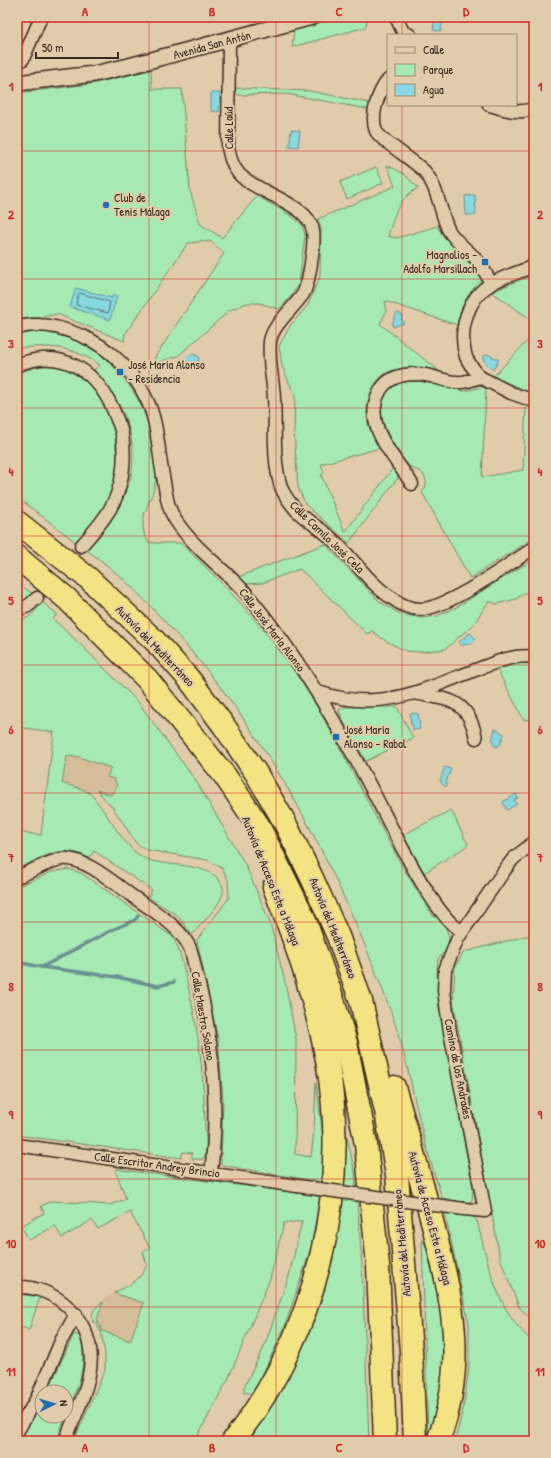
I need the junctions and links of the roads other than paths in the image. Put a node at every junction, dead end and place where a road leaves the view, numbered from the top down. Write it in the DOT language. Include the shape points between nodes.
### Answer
graph roads {
  1 [pos="41,17"];
  2 [pos="312,17"];
  3 [pos="396,17"];
  4 [pos="529,17"];
  5 [pos="534,19"];
  6 [pos="408,34"];
  7 [pos="229,41"];
  8 [pos="17,63"];
  9 [pos="387,81"];
  10 [pos="17,82"];
  11 [pos="493,106"];
  12 [pos="534,108"];
  13 [pos="311,221"];
  14 [pos="534,266"];
  15 [pos="491,284"];
  16 [pos="17,328"];
  17 [pos="17,365"];
  18 [pos="480,377"];
  19 [pos="534,401"];
  20 [pos="412,484"];
  21 [pos="17,522"];
  22 [pos="81,546"];
  23 [pos="534,548"];
  24 [pos="17,557"];
  25 [pos="37,598"];
  26 [pos="17,610"];
  27 [pos="534,657"];
  28 [pos="318,692"];
  29 [pos="414,693"];
  30 [pos="476,738"];
  31 [pos="239,799"];
  32 [pos="534,842"];
  33 [pos="17,877"];
  34 [pos="463,931"];
  35 [pos="361,1001"];
  36 [pos="17,1146"];
  37 [pos="211,1172"];
  38 [pos="485,1211"];
  39 [pos="17,1287"];
  40 [pos="76,1314"];
  41 [pos="17,1432"];
  42 [pos="65,1441"];
  43 [pos="233,1441"];
  44 [pos="384,1441"];
  45 [pos="415,1441"];
  46 [pos="438,1441"];
  1 -- 8 [label="street" via="23,59"];
  2 -- 7 [label="street, Avenida San Antón"];
  3 -- 6 [label="street" via="403,32"];
  4 -- 5 [label="street"];
  7 -- 10 [label="street, Avenida San Antón" via="94,74"];
  7 -- 13 [label="street, Calle Laúd" via="228,147 231,161 238,174 251,184 299,210"];
  9 -- 15 [label="street" via="381,88 375,108 376,131 426,174 438,198 448,230 481,265"];
  11 -- 12 [label="street" via="512,111"];
  13 -- 23 [label="street, Calle Camilo José Cela" via="314,237 303,293 287,312 271,338 269,364 274,396 277,466 281,488 289,501 298,512 330,537 390,598 408,608 422,609 440,605"];
  14 -- 15 [label="street"];
  15 -- 18 [label="street" via="478,296 466,314 463,338 466,357"];
  16 -- 28 [label="street, Calle José María Alonso" via="25,325 53,325 74,332 110,352 124,367 147,399 156,431 169,510 206,554 250,597"];
  17 -- 22 [label="street" via="33,360 56,359 72,364 93,378 110,399 122,433 124,462 118,492 106,516"];
  18 -- 19 [label="street" via="511,393"];
  18 -- 20 [label="street" via="455,382 427,374 415,374 396,377 381,388 373,412 375,423 380,436"];
  21 -- 35 [label="highway, Autovía del Mediterráneo" via="88,578 154,640 189,679 224,726 256,773 312,878 338,936"];
  24 -- 31 [label="highway, Autovía del Mediterráneo" via="67,599 148,679 225,776"];
  25 -- 26 [label="street" via="28,606"];
  27 -- 29 [label="street" via="509,658"];
  28 -- 29 [label="street" via="340,699 366,702 393,699"];
  28 -- 34 [label="street, Calle José María Alonso" via="429,892 456,929"];
  29 -- 30 [label="street" via="460,705 473,722"];
  31 -- 43 [label="highway, Autovía de Acceso Este a Málaga" via="248,830 273,884 310,987 327,1060 335,1147 334,1183 328,1230 305,1311 271,1385 250,1420"];
  31 -- 44 [label="highway, Autovía del Mediterráneo" via="258,825 304,918 346,1043 372,1189 381,1322"];
  32 -- 34 [label="street, Camino de los Andrades" via="504,871"];
  33 -- 37 [label="street, Calle Maestro Solano" via="62,859 79,862 94,868 169,923 189,945 202,998 212,1077 214,1124"];
  34 -- 38 [label="street, Camino de los Andrades" via="445,970 444,991"];
  35 -- 45 [label="highway, Autovía del Mediterráneo" via="386,1111 397,1175 411,1351"];
  35 -- 46 [label="highway, Autovía de Acceso Este a Málaga" via="378,1029 446,1274 452,1308 455,1366 451,1396"];
  36 -- 37 [label="street, Calle Escritor Andrey Brincio"];
  37 -- 38 [label="street, Calle Escritor Andrey Brincio, bridge"];
  39 -- 40 [label="street" via="35,1289 56,1297"];
  40 -- 41 [label="street" via="61,1341 37,1398"];
  40 -- 42 [label="street" via="91,1344 91,1372"];
}
